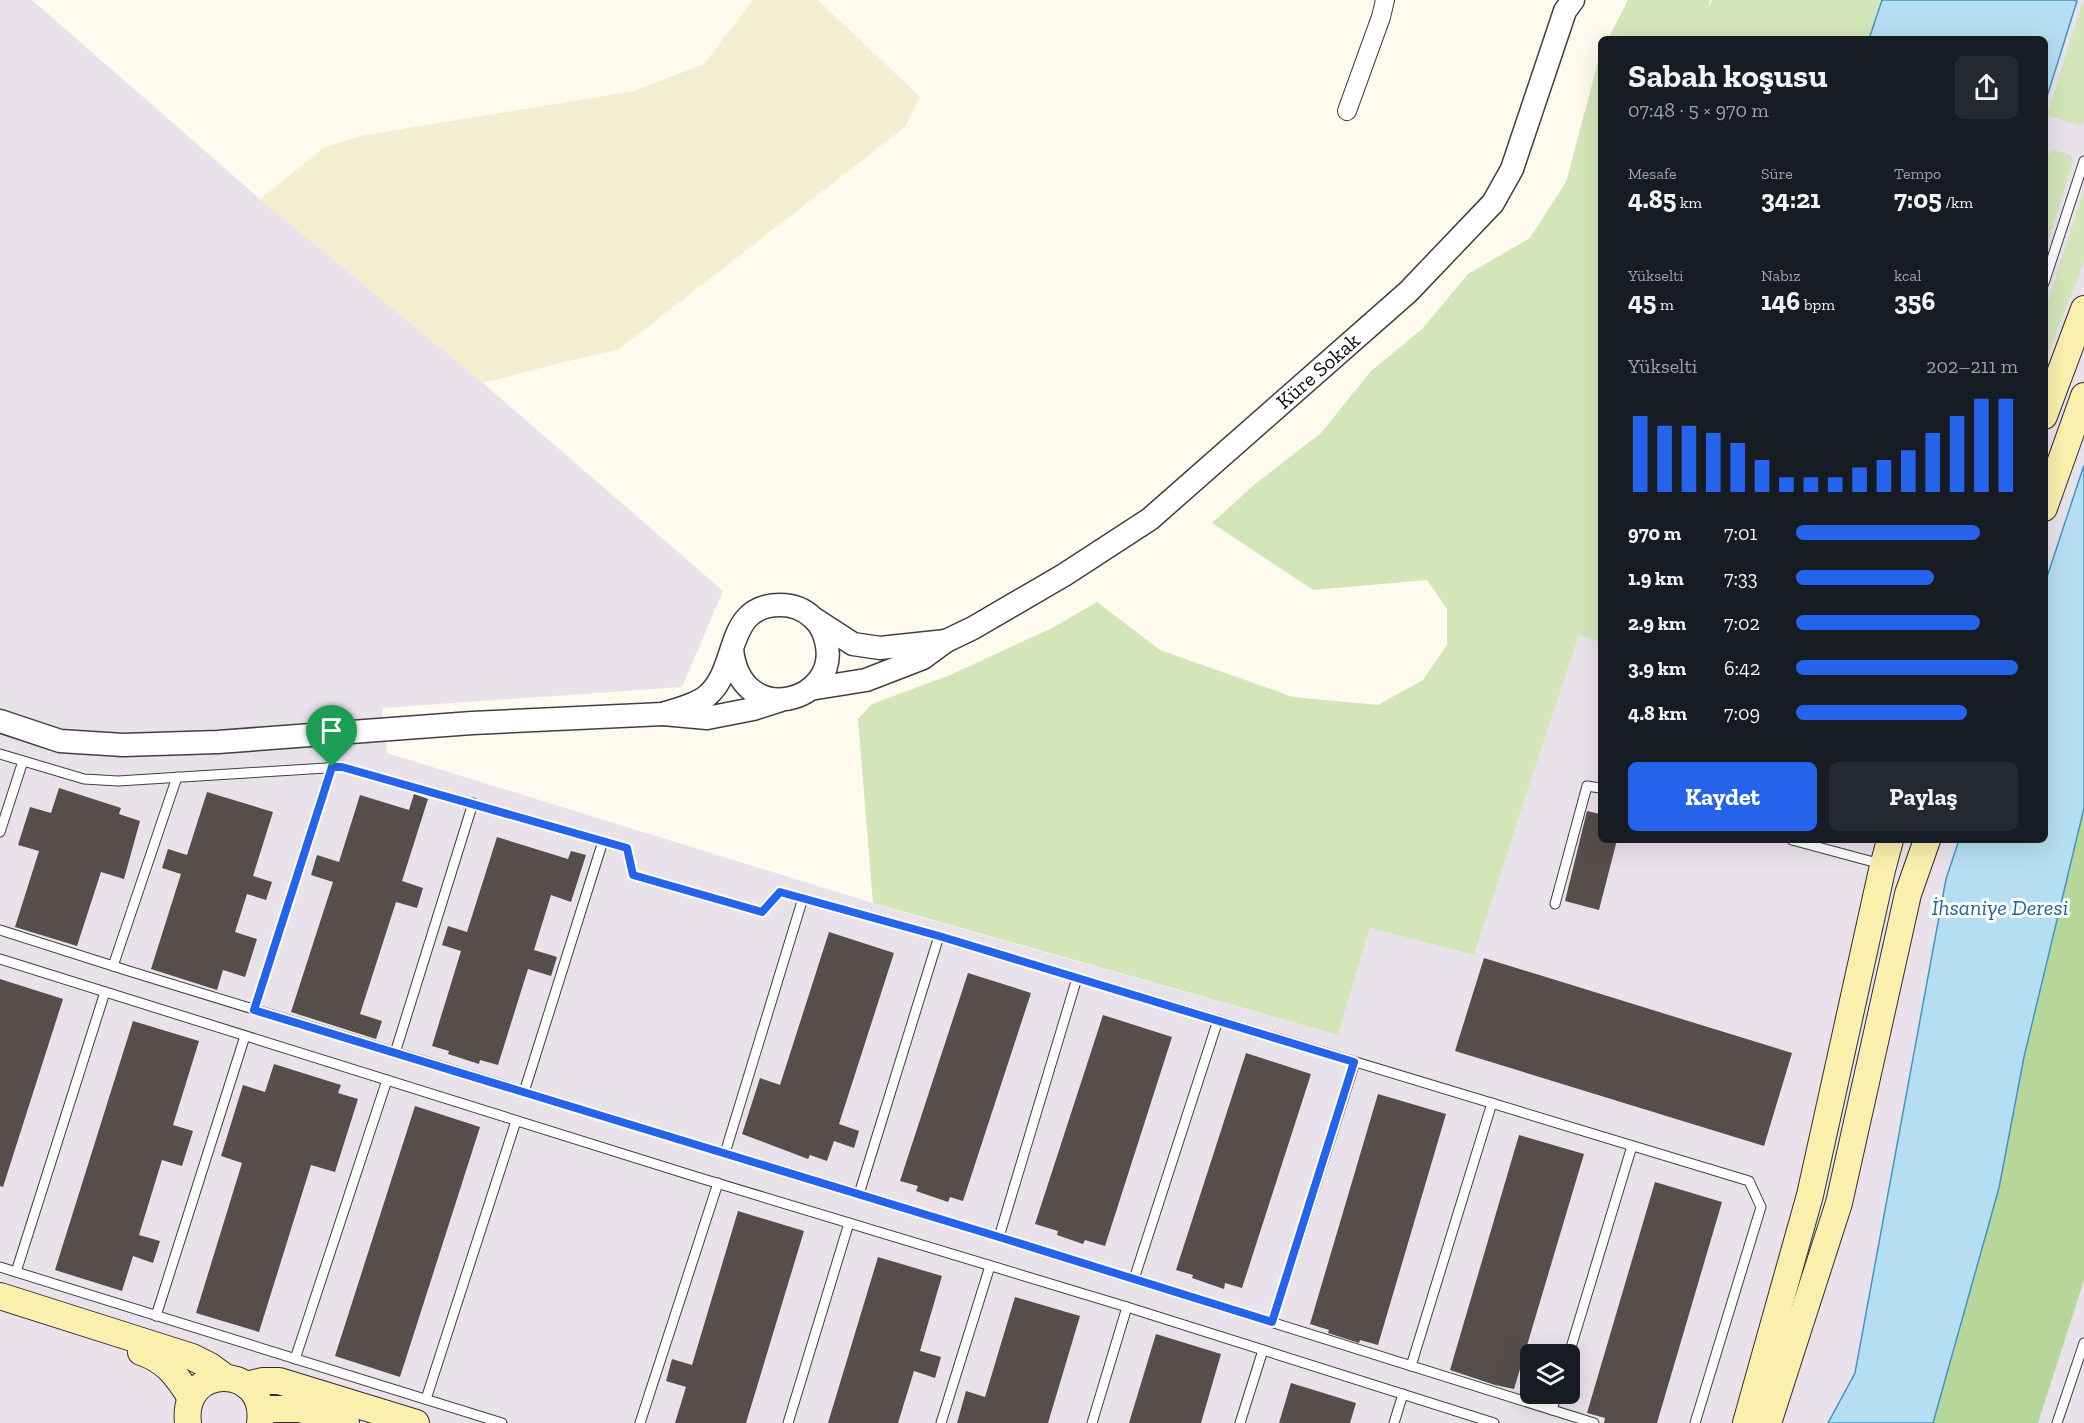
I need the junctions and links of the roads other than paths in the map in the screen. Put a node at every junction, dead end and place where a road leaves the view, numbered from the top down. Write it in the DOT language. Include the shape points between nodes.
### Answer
graph roads {
  1 [pos="1384,0"];
  2 [pos="1573,0"];
  3 [pos="1347,111"];
  4 [pos="2084,161"];
  5 [pos="2048,271"];
  6 [pos="2084,309"];
  7 [pos="2084,396"];
  8 [pos="2048,405"];
  9 [pos="2048,497"];
  10 [pos="816,620"];
  11 [pos="946,640"];
  12 [pos="732,649"];
  13 [pos="810,689"];
  14 [pos="781,700"];
  15 [pos="663,714"];
  16 [pos="0,721"];
  17 [pos="0,753"];
  18 [pos="23,761"];
  19 [pos="332,767"];
  20 [pos="177,777"];
  21 [pos="1598,788"];
  22 [pos="472,802"];
  23 [pos="0,832"];
  24 [pos="603,841"];
  25 [pos="1803,843"];
  26 [pos="1889,843"];
  27 [pos="1926,843"];
  28 [pos="1883,865"];
  29 [pos="803,898"];
  30 [pos="1555,904"];
  31 [pos="0,930"];
  32 [pos="939,936"];
  33 [pos="0,960"];
  34 [pos="113,966"];
  35 [pos="1077,978"];
  36 [pos="105,992"];
  37 [pos="254,1010"];
  38 [pos="1218,1020"];
  39 [pos="245,1036"];
  40 [pos="395,1053"];
  41 [pos="1354,1062"];
  42 [pos="387,1080"];
  43 [pos="524,1092"];
  44 [pos="1492,1103"];
  45 [pos="516,1121"];
  46 [pos="1632,1146"];
  47 [pos="725,1153"];
  48 [pos="718,1184"];
  49 [pos="859,1194"];
  50 [pos="849,1223"];
  51 [pos="999,1237"];
  52 [pos="990,1266"];
  53 [pos="0,1268"];
  54 [pos="16,1272"];
  55 [pos="1134,1279"];
  56 [pos="0,1296"];
  57 [pos="1127,1307"];
  58 [pos="0,1309"];
  59 [pos="156,1316"];
  60 [pos="1272,1322"];
  61 [pos="2084,1342"];
  62 [pos="1572,1344"];
  63 [pos="1263,1350"];
  64 [pos="295,1359"];
  65 [pos="1411,1366"];
  66 [pos="236,1381"];
  67 [pos="1403,1394"];
  68 [pos="426,1399"];
  69 [pos="1554,1404"];
  70 [pos="1552,1410"];
  71 [pos="188,1416"];
  72 [pos="261,1416"];
  73 [pos="346,1423"];
  74 [pos="416,1423"];
  75 [pos="502,1423"];
  76 [pos="640,1423"];
  77 [pos="788,1423"];
  78 [pos="941,1423"];
  79 [pos="1092,1423"];
  80 [pos="1240,1423"];
  81 [pos="1394,1423"];
  82 [pos="1494,1423"];
  83 [pos="1593,1423"];
  84 [pos="1695,1423"];
  85 [pos="1746,1423"];
  86 [pos="1767,1423"];
  87 [pos="2057,1423"];
  1 -- 3 [label="street"];
  2 -- 11 [label="street, Küre Sokak" via="1565,11 1512,169 1493,202 1408,291 1150,519 1053,581"];
  4 -- 5 [label="lane"];
  6 -- 8 [label="main road"];
  7 -- 9 [label="main road"];
  10 -- 11 [label="street" via="853,644 880,648"];
  10 -- 12 [label="street" via="788,605 757,610 744,620"];
  10 -- 13 [label="street" via="828,648 827,663 821,678"];
  11 -- 13 [label="street" via="923,658 866,680"];
  12 -- 14 [label="street" via="740,679 766,698"];
  12 -- 15 [label="street" via="726,669 709,694"];
  13 -- 14 [label="street"];
  14 -- 15 [label="street" via="707,718"];
  15 -- 16 [label="street" via="123,746 60,741"];
  17 -- 18 [label="lane"];
  18 -- 20 [label="lane" via="84,779"];
  18 -- 23 [label="lane"];
  19 -- 20 [label="lane"];
  19 -- 22 [label="lane"];
  19 -- 37 [label="lane"];
  20 -- 34 [label="lane"];
  21 -- 30 [label="lane" via="1587,786"];
  22 -- 24 [label="lane"];
  22 -- 40 [label="lane"];
  24 -- 29 [label="lane" via="627,848 633,875 762,912 780,892"];
  24 -- 43 [label="lane"];
  25 -- 28 [label="lane"];
  26 -- 28 [label="main road"];
  27 -- 86 [label="main road" via="1908,894 1839,1203"];
  28 -- 85 [label="main road" via="1810,1195"];
  29 -- 32 [label="lane"];
  29 -- 47 [label="lane"];
  31 -- 34 [label="lane"];
  32 -- 35 [label="lane"];
  32 -- 49 [label="lane"];
  33 -- 36 [label="lane"];
  34 -- 37 [label="lane"];
  35 -- 38 [label="lane"];
  35 -- 51 [label="lane"];
  36 -- 39 [label="lane"];
  36 -- 54 [label="lane"];
  37 -- 40 [label="lane"];
  38 -- 41 [label="lane"];
  38 -- 55 [label="lane"];
  39 -- 42 [label="lane"];
  39 -- 59 [label="lane"];
  40 -- 43 [label="lane"];
  41 -- 44 [label="lane"];
  41 -- 60 [label="lane"];
  42 -- 45 [label="lane"];
  42 -- 64 [label="lane"];
  43 -- 47 [label="lane"];
  44 -- 46 [label="lane"];
  44 -- 65 [label="lane"];
  45 -- 48 [label="lane"];
  45 -- 68 [label="lane"];
  46 -- 62 [label="lane"];
  46 -- 84 [label="lane" via="1749,1181 1761,1207"];
  47 -- 49 [label="lane"];
  48 -- 50 [label="lane"];
  48 -- 76 [label="lane"];
  49 -- 51 [label="lane"];
  50 -- 52 [label="lane"];
  50 -- 77 [label="lane"];
  51 -- 55 [label="lane"];
  52 -- 57 [label="lane"];
  52 -- 78 [label="lane"];
  53 -- 54 [label="lane"];
  54 -- 59 [label="lane"];
  55 -- 60 [label="lane"];
  56 -- 66 [label="main road" via="192,1357"];
  57 -- 63 [label="lane"];
  57 -- 79 [label="lane"];
  58 -- 71 [label="main road" via="153,1356 169,1366"];
  59 -- 64 [label="lane"];
  60 -- 65 [label="lane"];
  61 -- 87 [label="lane"];
  63 -- 67 [label="lane"];
  63 -- 80 [label="lane"];
  64 -- 68 [label="lane"];
  65 -- 70 [label="lane"];
  66 -- 71 [label="main road" via="215,1378 205,1383"];
  66 -- 72 [label="main road" via="254,1393"];
  66 -- 74 [label="main road" via="279,1381"];
  67 -- 81 [label="lane"];
  67 -- 82 [label="lane"];
  68 -- 75 [label="lane"];
  69 -- 70 [label="lane"];
  70 -- 83 [label="lane"];
  72 -- 73 [label="main road" via="300,1408"];
}
